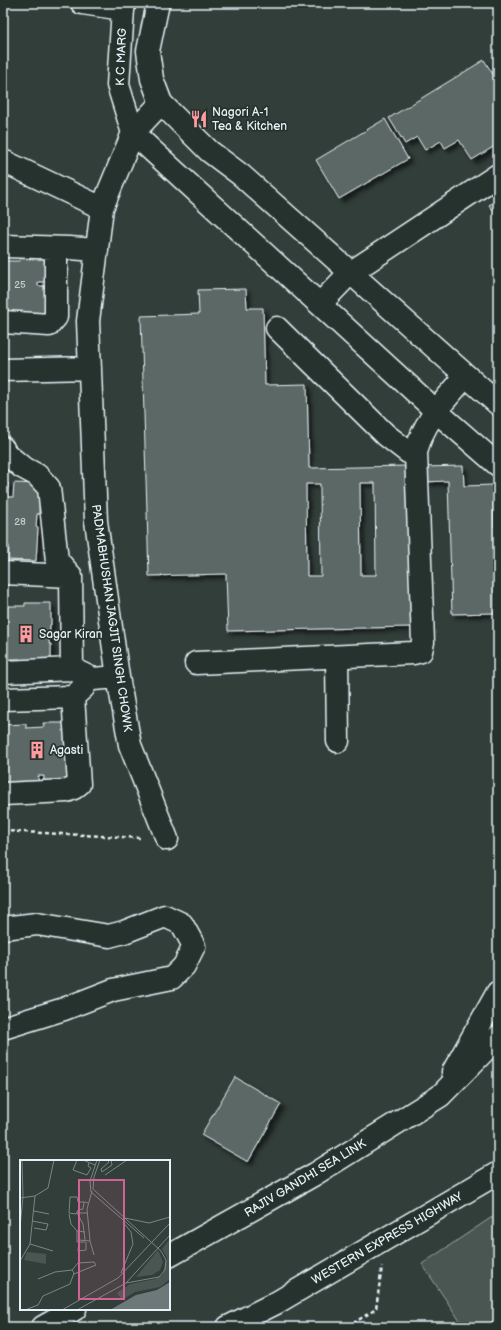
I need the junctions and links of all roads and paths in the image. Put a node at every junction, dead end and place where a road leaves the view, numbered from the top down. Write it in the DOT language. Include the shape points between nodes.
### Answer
graph roads {
  1 [pos="82,3"];
  2 [pos="158,3"];
  3 [pos="124,6"];
  4 [pos="161,103"];
  5 [pos="133,133"];
  6 [pos="3,162"];
  7 [pos="498,175"];
  8 [pos="102,208"];
  9 [pos="3,246"];
  10 [pos="56,248"];
  11 [pos="97,250"];
  12 [pos="350,273"];
  13 [pos="320,304"];
  14 [pos="3,322"];
  15 [pos="277,328"];
  16 [pos="90,368"];
  17 [pos="3,370"];
  18 [pos="466,376"];
  19 [pos="498,404"];
  20 [pos="436,411"];
  21 [pos="3,448"];
  22 [pos="416,453"];
  23 [pos="498,465"];
  24 [pos="3,573"];
  25 [pos="71,576"];
  26 [pos="337,657"];
  27 [pos="196,663"];
  28 [pos="72,669"];
  29 [pos="3,672"];
  30 [pos="118,677"];
  31 [pos="92,679"];
  32 [pos="73,697"];
  33 [pos="3,699"];
  34 [pos="338,741"];
  35 [pos="3,794"];
  36 [pos="3,831"];
  37 [pos="167,839"];
  38 [pos="3,928"];
  39 [pos="498,992"];
  40 [pos="3,1028"];
  41 [pos="498,1037"];
  42 [pos="440,1096"];
  43 [pos="498,1173"];
  44 [pos="386,1238"];
  45 [pos="170,1255"];
  46 [pos="73,1310"];
  47 [pos="498,1319"];
  48 [pos="43,1327"];
  49 [pos="228,1327"];
  50 [pos="347,1327"];
  51 [pos="486,1327"];
  1 -- 3 [label="main road"];
  2 -- 4 [label="main road" via="148,51 152,79"];
  3 -- 5 [label="main road, K C MARG" via="118,85"];
  4 -- 5 [label="main road"];
  4 -- 12 [label="main road" via="210,151 241,175"];
  5 -- 8 [label="main road, PADMABHUSHAN JAGJIT SINGH CHOWK"];
  5 -- 13 [label="main road"];
  6 -- 8 [label="main road"];
  7 -- 12 [label="main road"];
  8 -- 11 [label="main road, PADMABHUSHAN JAGJIT SINGH CHOWK"];
  9 -- 10 [label="main road"];
  10 -- 11 [label="main road"];
  10 -- 14 [label="main road" via="56,317 49,325"];
  11 -- 16 [label="main road, PADMABHUSHAN JAGJIT SINGH CHOWK" via="88,321"];
  12 -- 13 [label="main road"];
  12 -- 18 [label="main road"];
  13 -- 20 [label="main road"];
  15 -- 22 [label="main road" via="386,435 411,454"];
  16 -- 17 [label="main road"];
  16 -- 30 [label="main road, PADMABHUSHAN JAGJIT SINGH CHOWK" via="96,521"];
  18 -- 19 [label="main road"];
  18 -- 20 [label="main road"];
  20 -- 22 [label="main road" via="420,437"];
  20 -- 23 [label="main road"];
  21 -- 25 [label="main road" via="5,453 37,475 49,488 57,560"];
  22 -- 26 [label="main road" via="423,642 421,651"];
  24 -- 25 [label="main road"];
  25 -- 28 [label="main road"];
  26 -- 27 [label="main road"];
  26 -- 34 [label="main road"];
  28 -- 29 [label="main road"];
  28 -- 31 [label="main road"];
  30 -- 31 [label="main road"];
  30 -- 37 [label="main road, PADMABHUSHAN JAGJIT SINGH CHOWK" via="130,745"];
  31 -- 32 [label="main road"];
  32 -- 33 [label="main road"];
  32 -- 35 [label="main road" via="79,784 67,791"];
  36 -- 37 [label="path"];
  38 -- 40 [label="main road" via="36,924 109,936 165,916 182,924 194,946 184,966 172,978 113,990"];
  39 -- 42 [label="main road"];
  41 -- 42 [label="main road"];
  42 -- 45 [label="main road, RAJIV GANDHI SEA LINK" via="315,1174"];
  43 -- 44 [label="main road, WESTERN EXPRESS HIGHWAY"];
  44 -- 49 [label="main road, WESTERN EXPRESS HIGHWAY" via="276,1303"];
  44 -- 50 [label="path" via="376,1309"];
  46 -- 48 [label="main road"];
  47 -- 51 [label="path"];
}
